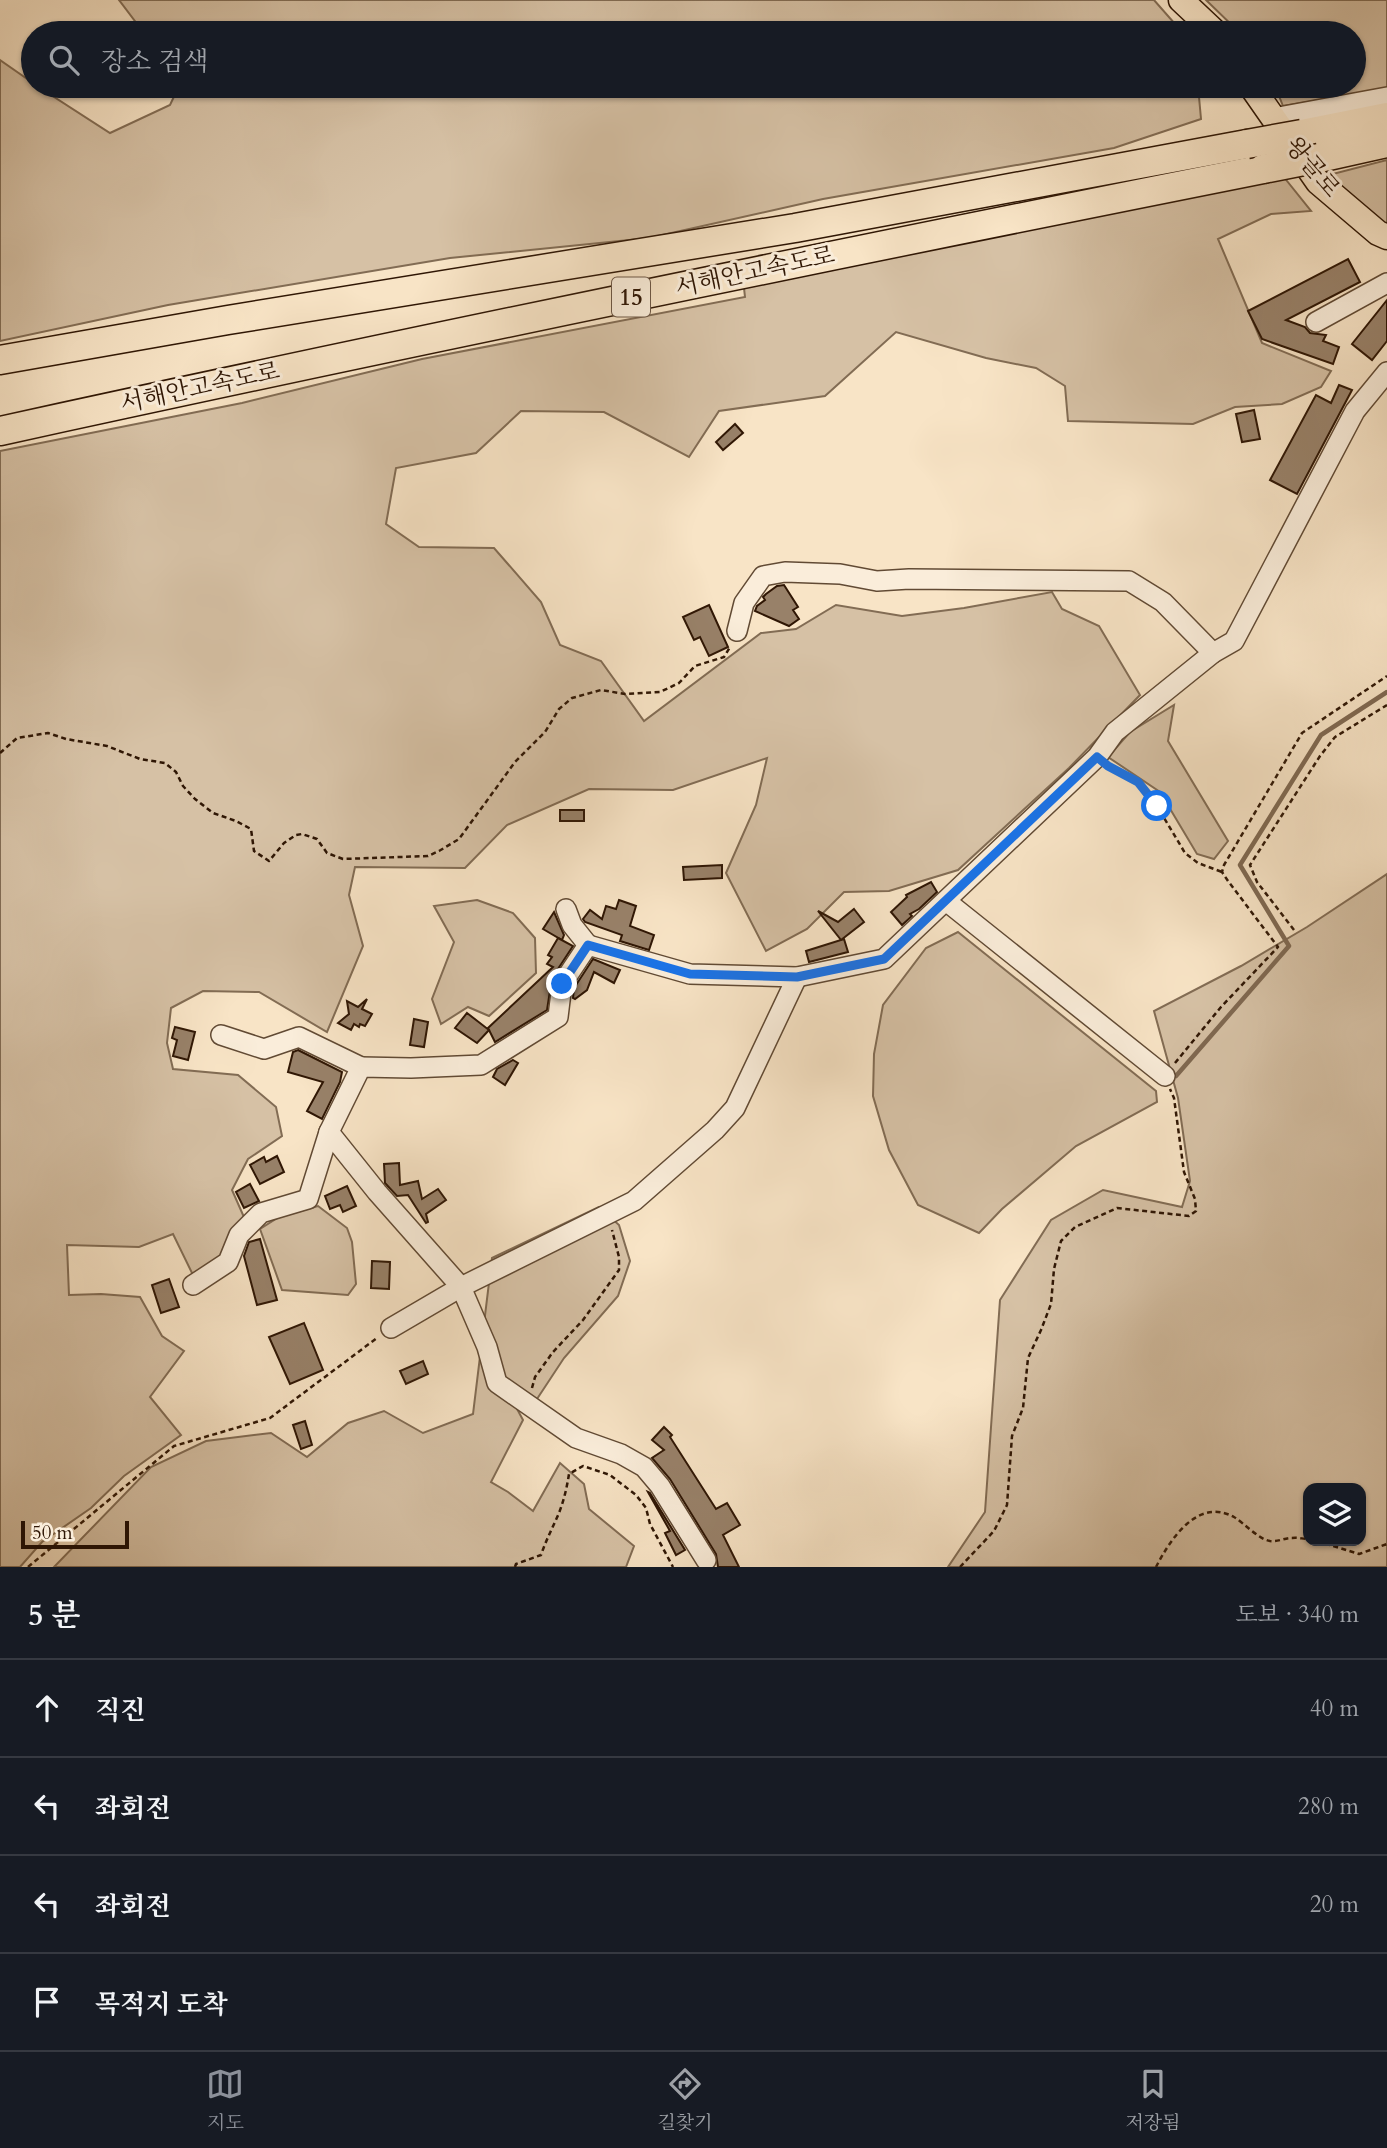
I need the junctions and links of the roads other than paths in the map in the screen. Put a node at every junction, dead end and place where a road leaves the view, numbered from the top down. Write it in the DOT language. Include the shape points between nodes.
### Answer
graph roads {
  1 [pos="1181,0"];
  2 [pos="1203,21"];
  3 [pos="1387,97"];
  4 [pos="1259,98"];
  5 [pos="1387,117"];
  6 [pos="1273,118"];
  7 [pos="1387,143"];
  8 [pos="1387,237"];
  9 [pos="1387,283"];
  10 [pos="1315,322"];
  11 [pos="0,360"];
  12 [pos="1387,372"];
  13 [pos="0,431"];
  14 [pos="737,631"];
  15 [pos="1213,653"];
  16 [pos="946,901"];
  17 [pos="566,909"];
  18 [pos="588,945"];
  19 [pos="797,977"];
  20 [pos="221,1035"];
  21 [pos="361,1067"];
  22 [pos="1165,1076"];
  23 [pos="329,1132"];
  24 [pos="193,1285"];
  25 [pos="461,1287"];
  26 [pos="391,1328"];
  27 [pos="706,1560"];
  1 -- 2 [label="main road"];
  3 -- 6 [label="street"];
  4 -- 6 [label="main road, 왕골로"];
  5 -- 11 [label="highway, 서해안고속도로 / 15, bridge" via="795,228"];
  6 -- 8 [label="main road, 왕골로" via="1318,182"];
  7 -- 13 [label="highway, 서해안고속도로 / 15, bridge" via="796,262"];
  9 -- 10 [label="street"];
  12 -- 15 [label="street" via="1355,411 1234,641"];
  14 -- 15 [label="street" via="744,603 763,576 785,572 877,581 1129,581 1163,602"];
  15 -- 16 [label="street" via="1115,733 1097,757"];
  16 -- 19 [label="street" via="884,959"];
  16 -- 22 [label="street"];
  17 -- 18 [label="street"];
  18 -- 19 [label="street" via="690,974"];
  18 -- 21 [label="street" via="562,984 558,1017 481,1065"];
  19 -- 25 [label="street" via="735,1108 715,1129 635,1201"];
  20 -- 21 [label="street" via="264,1049 299,1037"];
  21 -- 23 [label="street"];
  23 -- 24 [label="street" via="308,1199 261,1213 239,1235 228,1262"];
  23 -- 25 [label="street"];
  25 -- 26 [label="street"];
  25 -- 27 [label="street" via="497,1383 576,1438 621,1454 644,1468"];
}
